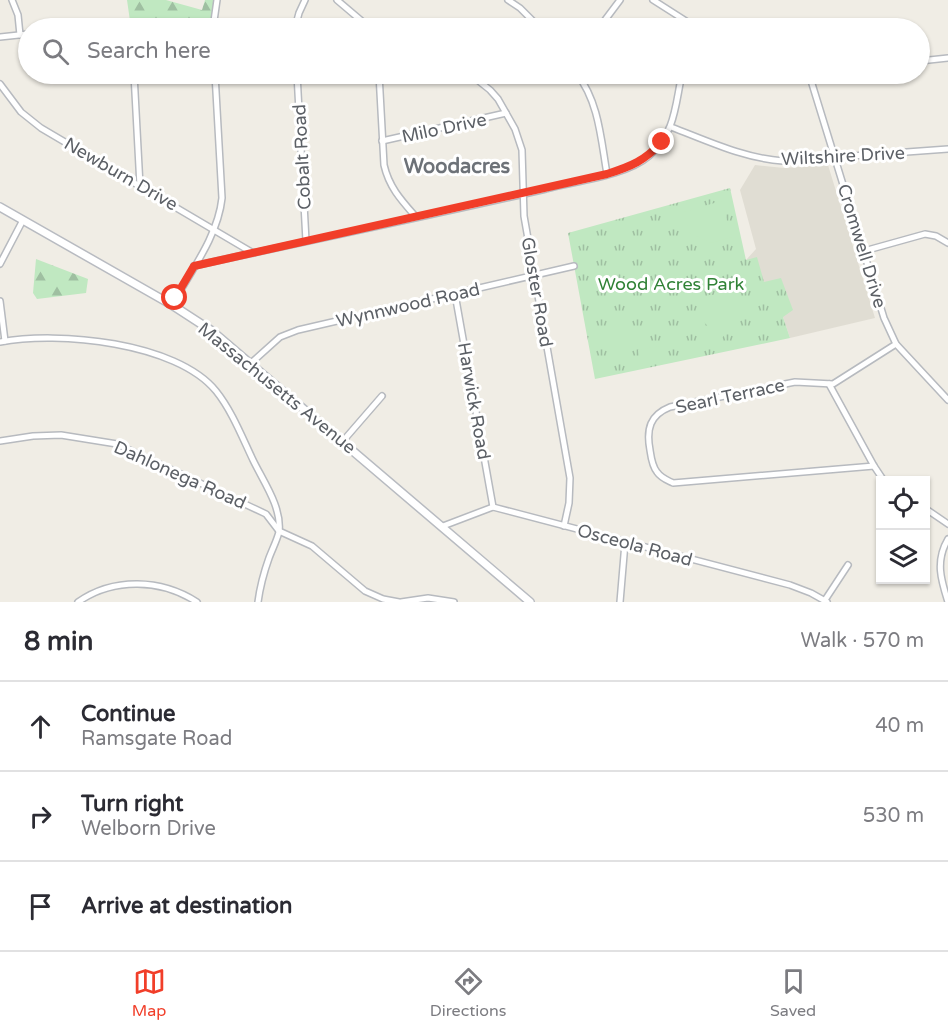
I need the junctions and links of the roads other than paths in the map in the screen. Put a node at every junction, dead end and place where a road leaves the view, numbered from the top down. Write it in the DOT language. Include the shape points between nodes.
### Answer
graph roads {
  1 [pos="12,0"];
  2 [pos="218,0"];
  3 [pos="305,0"];
  4 [pos="337,0"];
  5 [pos="508,0"];
  6 [pos="620,0"];
  7 [pos="653,0"];
  8 [pos="18,18"];
  9 [pos="214,18"];
  10 [pos="297,18"];
  11 [pos="358,18"];
  12 [pos="530,18"];
  13 [pos="606,18"];
  14 [pos="681,18"];
  15 [pos="18,34"];
  16 [pos="0,37"];
  17 [pos="948,58"];
  18 [pos="930,60"];
  19 [pos="0,84"];
  20 [pos="135,84"];
  21 [pos="216,84"];
  22 [pos="298,84"];
  23 [pos="379,84"];
  24 [pos="482,84"];
  25 [pos="585,84"];
  26 [pos="680,84"];
  27 [pos="812,84"];
  28 [pos="506,113"];
  29 [pos="671,127"];
  30 [pos="382,141"];
  31 [pos="948,149"];
  32 [pos="834,158"];
  33 [pos="607,174"];
  34 [pos="140,186"];
  35 [pos="524,194"];
  36 [pos="0,207"];
  37 [pos="416,217"];
  38 [pos="22,220"];
  39 [pos="214,229"];
  40 [pos="306,241"];
  41 [pos="948,243"];
  42 [pos="864,251"];
  43 [pos="253,253"];
  44 [pos="0,264"];
  45 [pos="194,266"];
  46 [pos="574,266"];
  47 [pos="534,275"];
  48 [pos="455,294"];
  49 [pos="0,301"];
  50 [pos="172,304"];
  51 [pos="2,342"];
  52 [pos="896,344"];
  53 [pos="251,363"];
  54 [pos="829,384"];
  55 [pos="382,396"];
  56 [pos="948,400"];
  57 [pos="0,441"];
  58 [pos="343,441"];
  59 [pos="874,466"];
  60 [pos="881,476"];
  61 [pos="493,507"];
  62 [pos="930,512"];
  63 [pos="948,524"];
  64 [pos="443,526"];
  65 [pos="564,526"];
  66 [pos="279,531"];
  67 [pos="948,539"];
  68 [pos="625,543"];
  69 [pos="848,565"];
  70 [pos="826,601"];
  71 [pos="78,602"];
  72 [pos="197,602"];
  73 [pos="258,602"];
  74 [pos="400,602"];
  75 [pos="454,602"];
  76 [pos="530,602"];
  77 [pos="620,602"];
  78 [pos="948,602"];
  1 -- 8 [label="street"];
  2 -- 9 [label="street"];
  3 -- 10 [label="street"];
  4 -- 11 [label="street"];
  5 -- 12 [label="street"];
  6 -- 13 [label="street"];
  7 -- 14 [label="street"];
  15 -- 16 [label="street"];
  17 -- 18 [label="street"];
  19 -- 34 [label="street, Newburn Drive" via="21,112 41,128"];
  20 -- 34 [label="street"];
  21 -- 39 [label="street" via="222,198"];
  22 -- 40 [label="street, Cobalt Road"];
  23 -- 30 [label="street"];
  24 -- 28 [label="street, Gloster Road"];
  25 -- 33 [label="street" via="593,101"];
  26 -- 29 [label="street"];
  27 -- 32 [label="street, Cromwell Drive"];
  28 -- 30 [label="street, Milo Drive"];
  28 -- 35 [label="street, Gloster Road" via="522,150"];
  29 -- 32 [label="street, Wiltshire Drive" via="760,159"];
  29 -- 33 [label="street" via="648,157"];
  30 -- 37 [label="street" via="387,180"];
  31 -- 32 [label="street, Wiltshire Drive"];
  32 -- 42 [label="street, Cromwell Drive"];
  33 -- 35 [label="street"];
  34 -- 39 [label="street, Newburn Drive"];
  35 -- 37 [label="street"];
  35 -- 47 [label="street, Gloster Road"];
  36 -- 38 [label="main road, Massachusetts Avenue"];
  37 -- 40 [label="street"];
  38 -- 44 [label="street"];
  38 -- 50 [label="main road, Massachusetts Avenue"];
  39 -- 43 [label="street, Newburn Drive"];
  39 -- 45 [label="street"];
  40 -- 43 [label="street"];
  41 -- 42 [label="street" via="925,234"];
  42 -- 52 [label="street, Cromwell Drive"];
  43 -- 45 [label="street"];
  45 -- 50 [label="street"];
  46 -- 47 [label="street, Wynnwood Road"];
  47 -- 48 [label="street, Wynnwood Road"];
  47 -- 65 [label="street, Gloster Road" via="570,478"];
  48 -- 53 [label="street, Wynnwood Road" via="290,332 271,343"];
  48 -- 61 [label="street, Harwick Road"];
  49 -- 51 [label="street"];
  50 -- 53 [label="main road, Massachusetts Avenue"];
  51 -- 66 [label="street" via="58,337 105,342 158,356 200,376 227,407 276,507"];
  52 -- 54 [label="street"];
  52 -- 56 [label="street, Cromwell Drive"];
  53 -- 58 [label="main road, Massachusetts Avenue"];
  54 -- 59 [label="street"];
  54 -- 59 [label="street, Searl Terrace" via="795,382 661,411 648,428 656,472 681,484"];
  55 -- 58 [label="street"];
  57 -- 66 [label="street, Dahlonega Road" via="61,435 117,444 266,514"];
  58 -- 64 [label="main road, Massachusetts Avenue"];
  59 -- 60 [label="street"];
  61 -- 64 [label="street"];
  61 -- 65 [label="street, Osceola Road"];
  62 -- 63 [label="street"];
  64 -- 76 [label="main road, Massachusetts Avenue"];
  65 -- 68 [label="street, Osceola Road"];
  66 -- 73 [label="street"];
  66 -- 74 [label="street" via="312,546 365,591 383,600"];
  67 -- 78 [label="street" via="939,567"];
  68 -- 70 [label="street, Osceola Road" via="790,585"];
  68 -- 77 [label="street"];
  69 -- 70 [label="street"];
  71 -- 72 [label="street" via="99,591 132,584 165,587"];
  74 -- 75 [label="street" via="428,598"];
}
